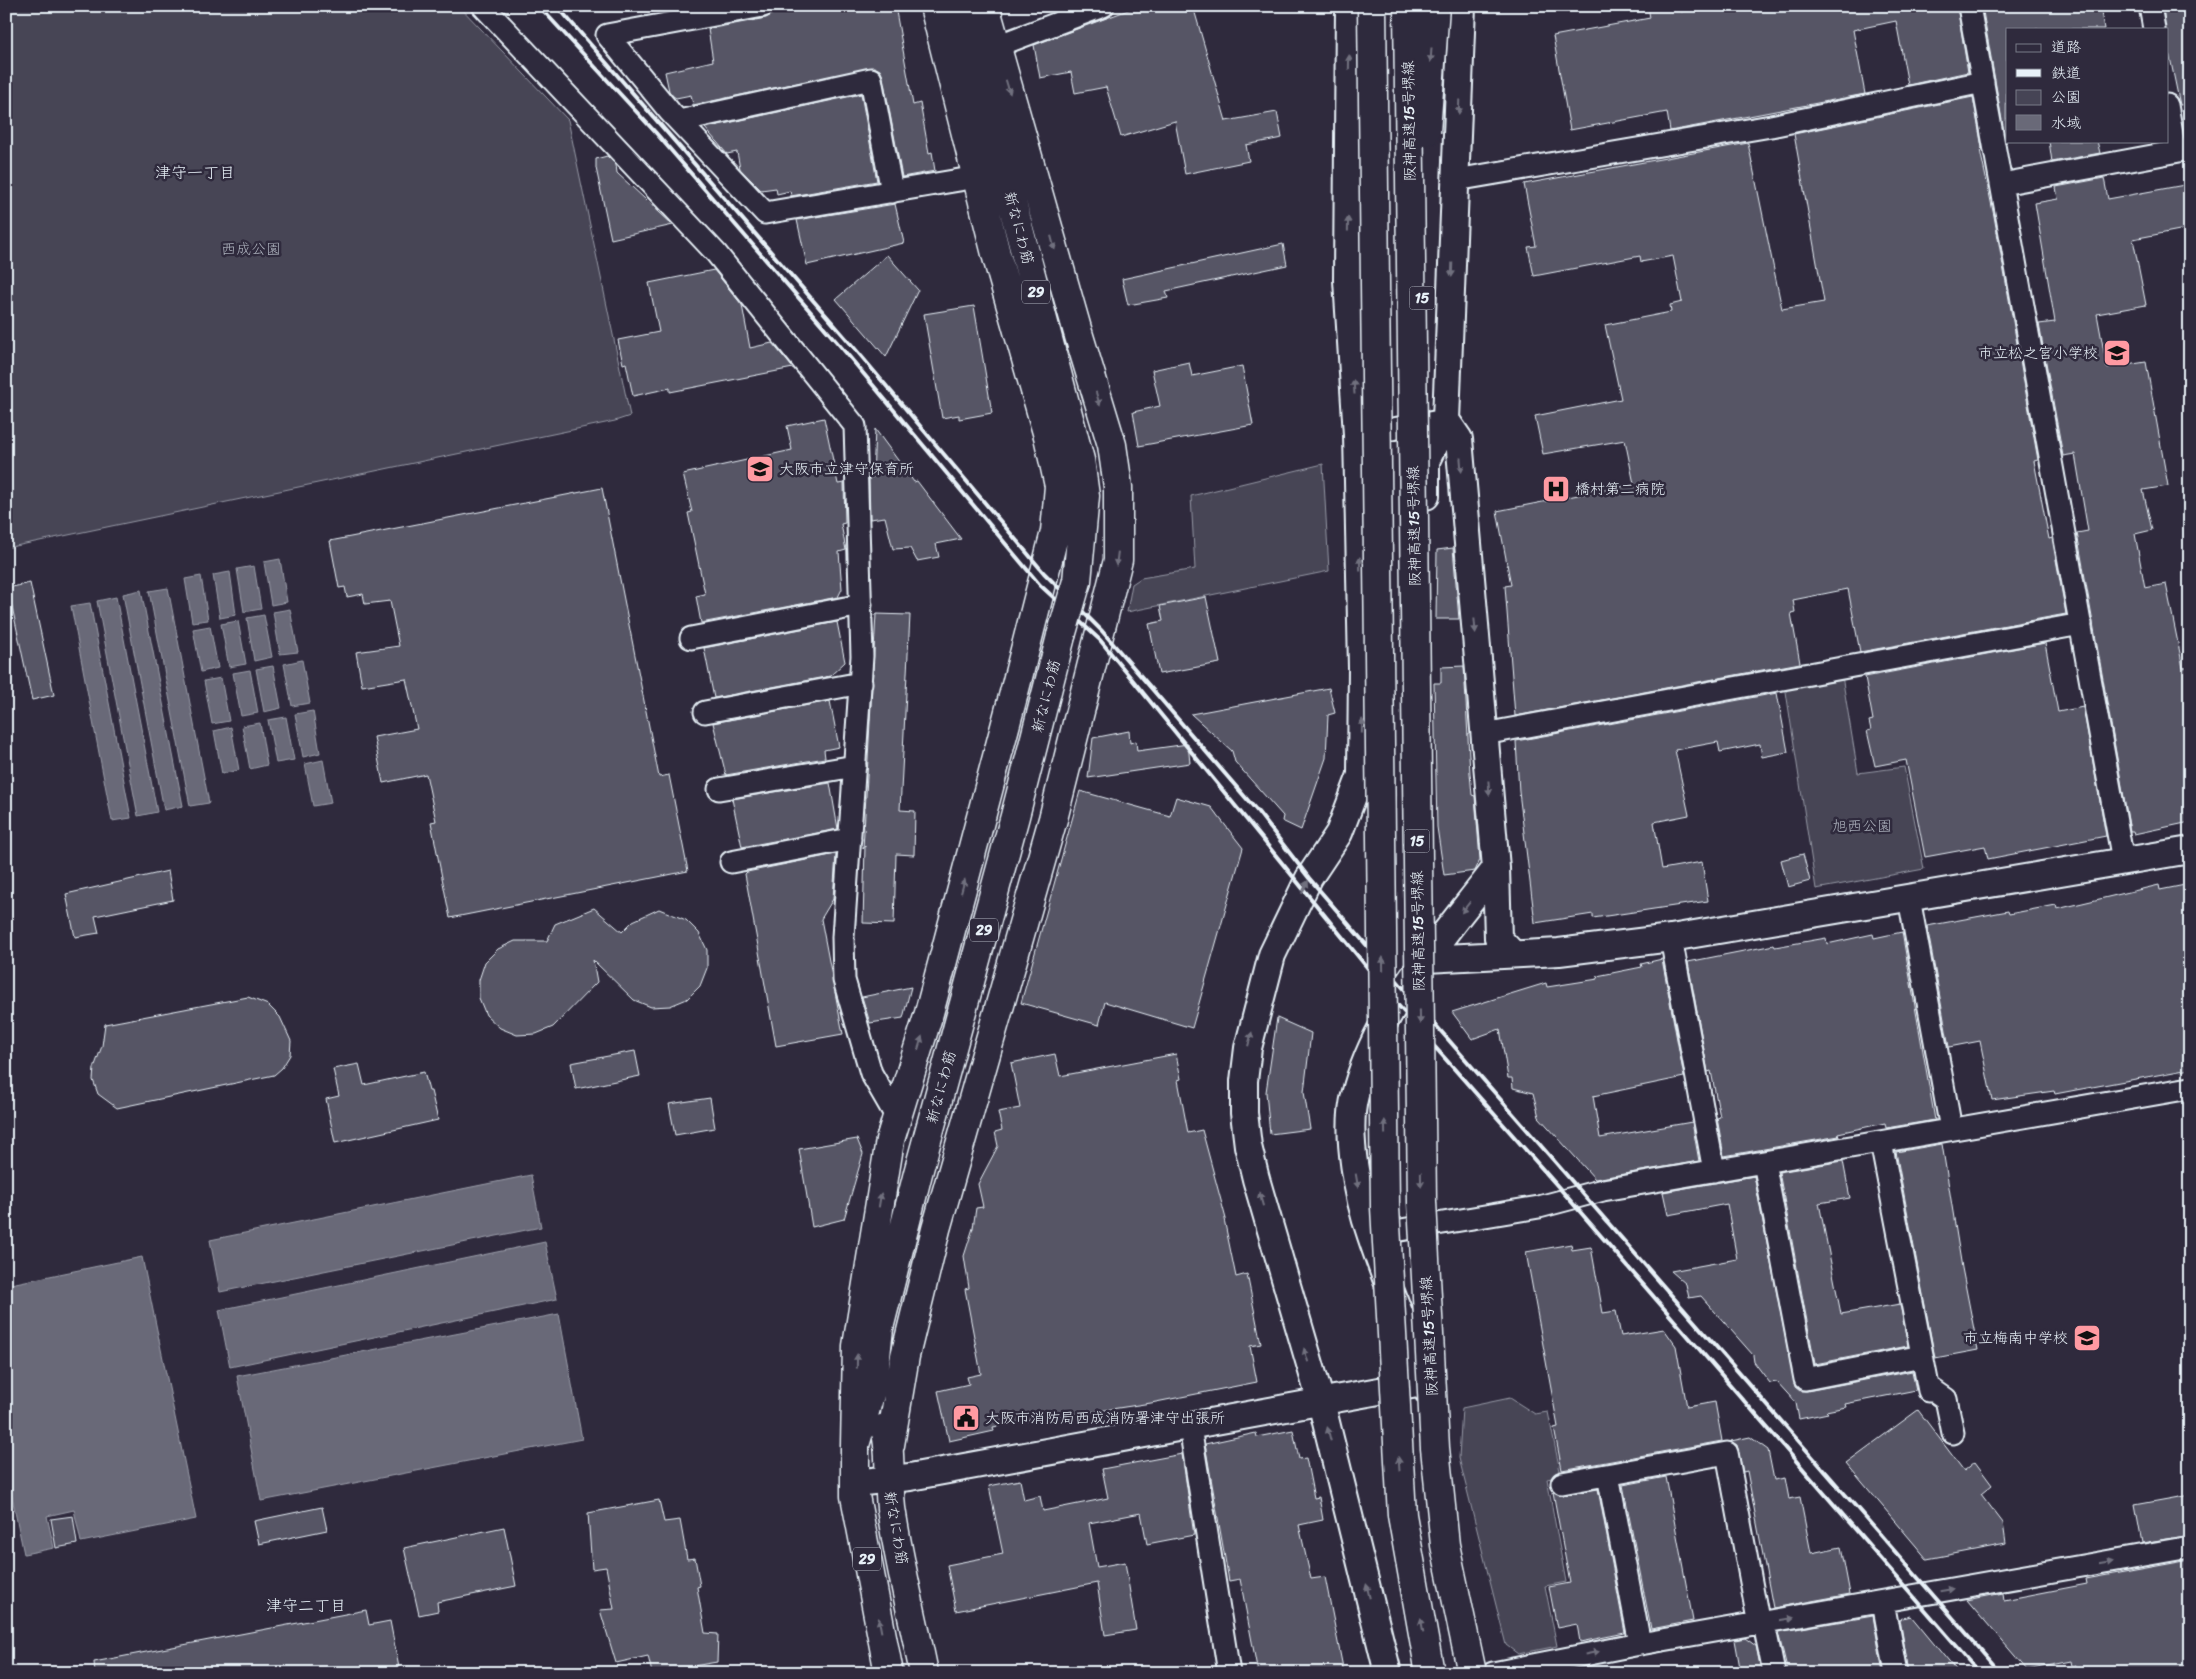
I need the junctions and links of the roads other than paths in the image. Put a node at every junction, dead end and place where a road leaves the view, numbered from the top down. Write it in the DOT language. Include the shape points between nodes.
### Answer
graph roads {
  1 [pos="483,6"];
  2 [pos="763,6"];
  3 [pos="934,6"];
  4 [pos="960,6"];
  5 [pos="985,6"];
  6 [pos="1103,6"];
  7 [pos="1350,6"];
  8 [pos="1372,6"];
  9 [pos="1408,6"];
  10 [pos="1435,6"];
  11 [pos="1462,6"];
  12 [pos="1969,6"];
  13 [pos="2150,6"];
  14 [pos="2154,28"];
  15 [pos="997,48"];
  16 [pos="1983,82"];
  17 [pos="2168,108"];
  18 [pos="679,121"];
  19 [pos="2182,150"];
  20 [pos="977,178"];
  21 [pos="1456,180"];
  22 [pos="2002,184"];
  23 [pos="892,192"];
  24 [pos="1446,420"];
  25 [pos="1357,435"];
  26 [pos="1414,590"];
  27 [pos="861,605"];
  28 [pos="2081,624"];
  29 [pos="691,638"];
  30 [pos="861,683"];
  31 [pos="705,712"];
  32 [pos="1484,734"];
  33 [pos="855,766"];
  34 [pos="719,789"];
  35 [pos="850,839"];
  36 [pos="2190,850"];
  37 [pos="2123,861"];
  38 [pos="731,862"];
  39 [pos="1496,868"];
  40 [pos="1908,898"];
  41 [pos="1671,938"];
  42 [pos="1513,954"];
  43 [pos="1426,959"];
  44 [pos="2190,1088"];
  45 [pos="897,1118"];
  46 [pos="1951,1129"];
  47 [pos="1881,1142"];
  48 [pos="1764,1162"];
  49 [pos="1714,1171"];
  50 [pos="1370,1235"];
  51 [pos="1922,1356"];
  52 [pos="1426,1382"];
  53 [pos="873,1384"];
  54 [pos="1321,1402"];
  55 [pos="1190,1427"];
  56 [pos="1953,1433"];
  57 [pos="855,1444"];
  58 [pos="890,1445"];
  59 [pos="1608,1475"];
  60 [pos="888,1481"];
  61 [pos="855,1484"];
  62 [pos="1562,1484"];
  63 [pos="2190,1547"];
  64 [pos="1883,1602"];
  65 [pos="1762,1624"];
  66 [pos="1640,1644"];
  67 [pos="888,1673"];
  68 [pos="924,1673"];
  69 [pos="1229,1673"];
  70 [pos="1388,1673"];
  71 [pos="1430,1673"];
  72 [pos="1472,1673"];
  73 [pos="1483,1673"];
  74 [pos="1493,1673"];
  75 [pos="1774,1673"];
  76 [pos="1896,1673"];
  1 -- 27 [label="street" via="716,253 855,426"];
  2 -- 18 [label="street" via="607,35"];
  3 -- 20 [label="main road"];
  4 -- 53 [label="main road, 新なにわ筋 / 29, bridge" via="1080,460 1085,496 1077,581 918,1173 880,1328"];
  5 -- 15 [label="main road"];
  6 -- 15 [label="street"];
  25 -- 7 [label="street, one-way" via="1347,280"];
  71 -- 8 [label="main road, one-way, bridge" via="1402,1515 1386,1207"];
  9 -- 26 [label="main road, 阪神高速15号堺線 / 15, bridge"];
  10 -- 26 [label="main road, 15, one-way, bridge" via="1423,173 1420,479"];
  11 -- 21 [label="street, one-way"];
  12 -- 16 [label="street"];
  13 -- 14 [label="street"];
  15 -- 58 [label="main road, one-way" via="1112,445 1118,487 1118,560 1054,819 936,1228 905,1356"];
  16 -- 21 [label="street" via="1771,126"];
  16 -- 22 [label="street"];
  17 -- 19 [label="street"];
  18 -- 23 [label="street" via="765,213"];
  18 -- 23 [label="street" via="871,79"];
  19 -- 22 [label="street"];
  20 -- 23 [label="street"];
  45 -- 20 [label="main road, one-way" via="932,1003 1015,689 1055,532 1059,486"];
  21 -- 24 [label="street, one-way"];
  22 -- 28 [label="street"];
  24 -- 25 [label="street"];
  24 -- 32 [label="street, one-way" via="1459,439"];
  24 -- 43 [label="street" via="1426,461"];
  54 -- 25 [label="street, one-way" via="1286,1289 1248,1146 1244,1081 1248,1048 1272,955 1309,878 1339,833 1361,775"];
  26 -- 72 [label="main road, 阪神高速15号堺線 / 15, one-way, bridge" via="1423,1222 1435,1448 1445,1545"];
  27 -- 29 [label="street"];
  27 -- 30 [label="street"];
  28 -- 32 [label="street"];
  28 -- 37 [label="street"];
  30 -- 31 [label="street"];
  30 -- 33 [label="street"];
  32 -- 39 [label="street, one-way"];
  33 -- 34 [label="street"];
  33 -- 35 [label="street"];
  35 -- 38 [label="street"];
  35 -- 45 [label="street" via="844,980 871,1073"];
  36 -- 37 [label="street"];
  37 -- 40 [label="street"];
  39 -- 42 [label="street" via="1498,938"];
  39 -- 43 [label="street, one-way"];
  40 -- 41 [label="street"];
  40 -- 46 [label="street"];
  41 -- 42 [label="street" via="1559,952"];
  41 -- 49 [label="street"];
  42 -- 43 [label="street"];
  43 -- 50 [label="street, one-way" via="1370,1049 1354,1096 1352,1140 1356,1183"];
  44 -- 46 [label="street"];
  57 -- 45 [label="main road, one-way" via="857,1346 890,1140"];
  46 -- 47 [label="street"];
  47 -- 48 [label="street"];
  47 -- 51 [label="street"];
  48 -- 49 [label="street"];
  48 -- 51 [label="street" via="1805,1379"];
  49 -- 50 [label="street" via="1603,1190 1539,1207"];
  50 -- 52 [label="street"];
  51 -- 56 [label="street" via="1929,1390 1946,1399"];
  52 -- 54 [label="street"];
  52 -- 73 [label="street"];
  53 -- 57 [label="main road, 新なにわ筋 / 29"];
  53 -- 58 [label="main road, 新なにわ筋 / 29"];
  54 -- 55 [label="street"];
  70 -- 54 [label="street, one-way"];
  55 -- 60 [label="street"];
  55 -- 69 [label="street"];
  57 -- 61 [label="main road, 新なにわ筋 / 29"];
  58 -- 60 [label="main road, 新なにわ筋 / 29"];
  59 -- 62 [label="street"];
  59 -- 65 [label="street" via="1727,1453"];
  59 -- 66 [label="street"];
  60 -- 61 [label="street"];
  60 -- 68 [label="main road, 新なにわ筋 / 29"];
  67 -- 61 [label="main road, 新なにわ筋 / 29, one-way"];
  64 -- 63 [label="street, one-way"];
  65 -- 64 [label="street, one-way"];
  64 -- 76 [label="street"];
  65 -- 66 [label="street"];
  65 -- 75 [label="street"];
  74 -- 66 [label="street, one-way"];
}
